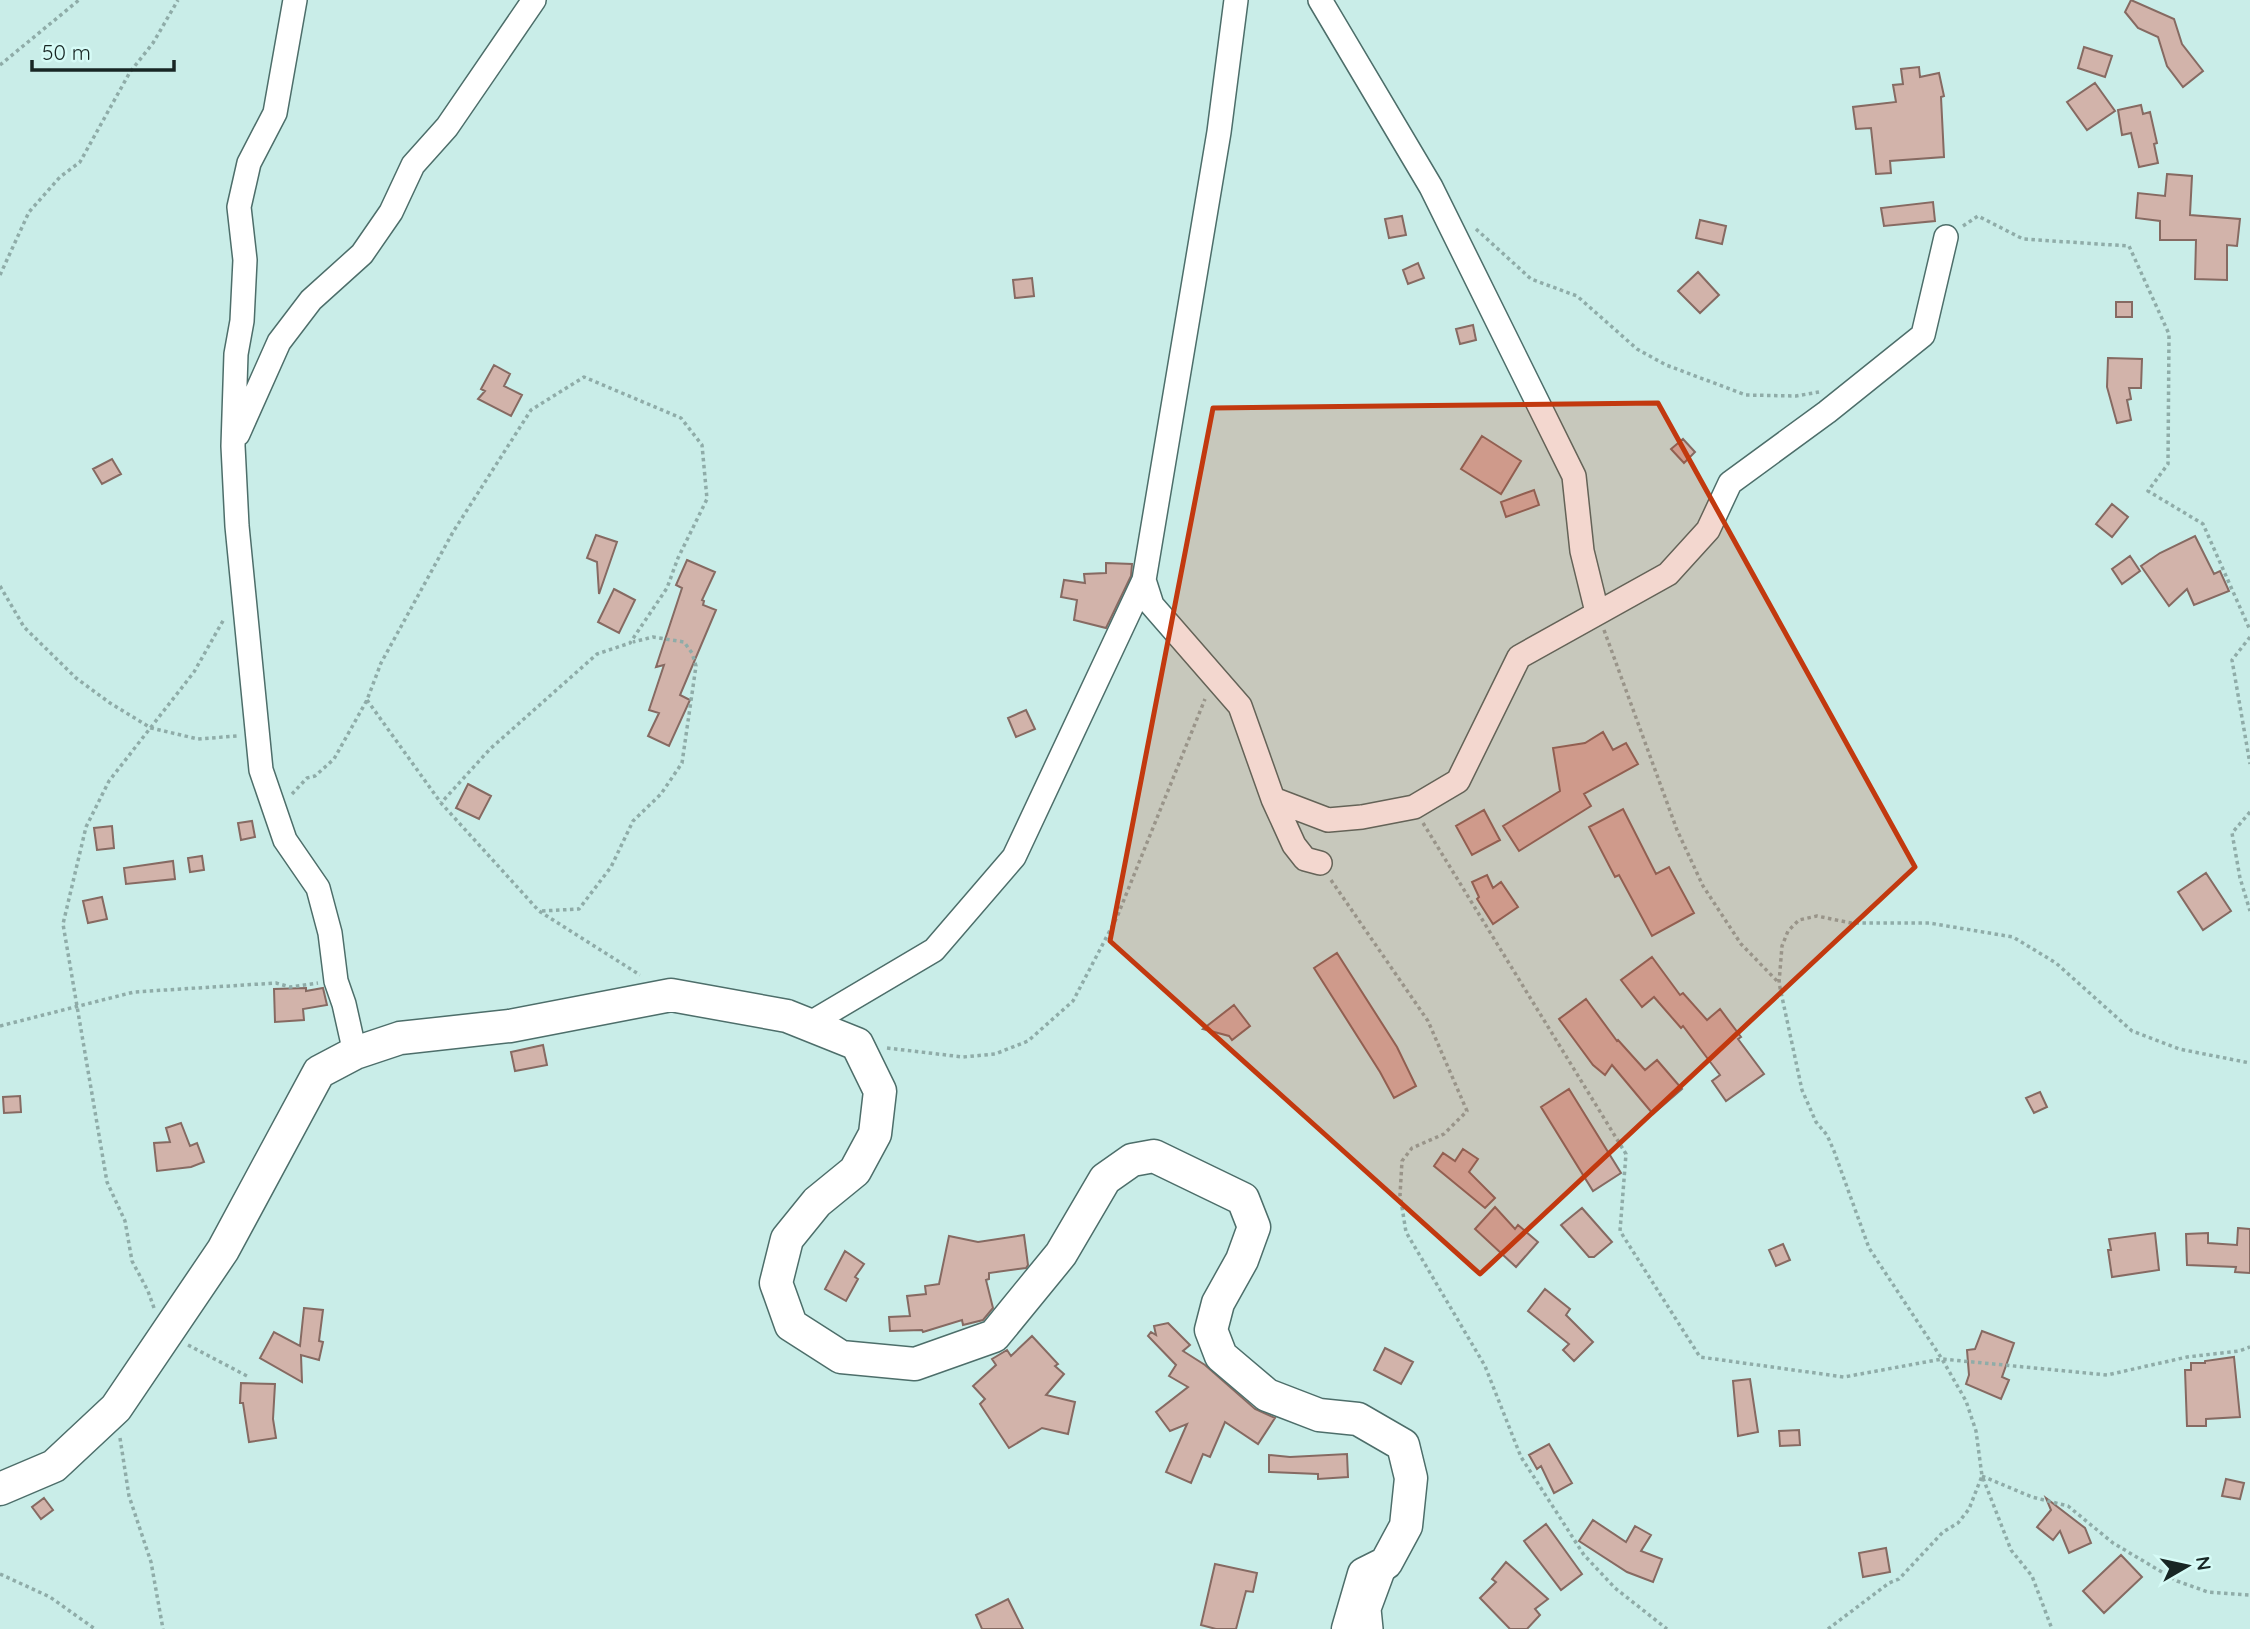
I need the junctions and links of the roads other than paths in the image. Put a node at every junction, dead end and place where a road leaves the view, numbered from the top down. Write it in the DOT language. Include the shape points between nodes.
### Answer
graph roads {
  1 [pos="295,0"];
  2 [pos="534,0"];
  3 [pos="1236,0"];
  4 [pos="1321,0"];
  5 [pos="1945,237"];
  6 [pos="233,446"];
  7 [pos="1144,580"];
  8 [pos="1597,612"];
  9 [pos="1273,799"];
  10 [pos="1320,863"];
  11 [pos="809,1024"];
  12 [pos="355,1053"];
  13 [pos="0,1489"];
  14 [pos="1386,1563"];
  15 [pos="1348,1629"];
  16 [pos="1371,1629"];
  1 -- 6 [label="street" via="275,113 249,163 239,206 245,260"];
  2 -- 6 [label="street" via="447,127 413,165 391,212 362,254 311,300 279,342"];
  3 -- 7 [label="street" via="1219,132"];
  4 -- 8 [label="street" via="1431,187 1574,476 1582,551"];
  5 -- 8 [label="street" via="1923,335 1730,483 1708,530 1668,574"];
  6 -- 12 [label="street" via="261,770 285,840 318,888 330,933 335,981"];
  7 -- 9 [label="street" via="1152,605 1240,706"];
  7 -- 11 [label="street" via="1014,858 934,950"];
  8 -- 9 [label="street" via="1519,657 1458,781 1413,807 1328,820"];
  9 -- 10 [label="street" via="1294,845 1305,859"];
  11 -- 12 [label="street" via="671,995 510,1026 400,1038"];
  11 -- 14 [label="street" via="857,1044 880,1090 875,1134 855,1171 817,1202 787,1239 776,1283 791,1325 841,1357 915,1364 994,1336 1061,1254 1105,1179 1132,1160 1154,1156 1243,1199 1254,1227 1214,1317 1211,1330 1221,1356 1267,1395 1319,1415 1358,1419 1403,1445 1411,1478 1406,1526"];
  12 -- 13 [label="street" via="319,1072 223,1250 116,1408 54,1466"];
  14 -- 15 [label="street" via="1364,1574"];
  14 -- 16 [label="street" via="1369,1609"];
}
